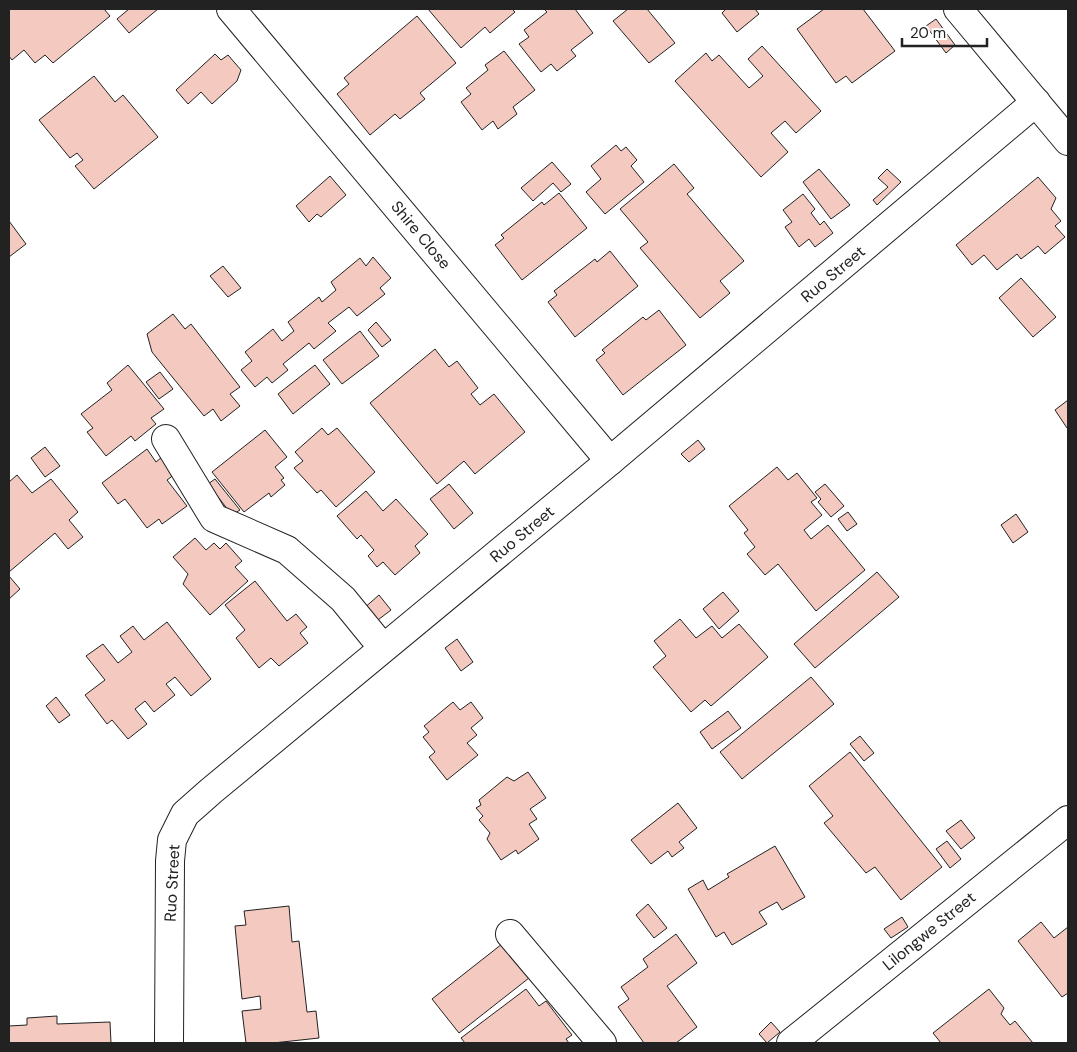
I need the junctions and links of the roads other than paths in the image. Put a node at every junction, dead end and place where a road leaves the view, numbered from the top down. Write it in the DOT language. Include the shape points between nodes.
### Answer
graph roads {
  1 [pos="231,9"];
  2 [pos="958,9"];
  3 [pos="1036,102"];
  4 [pos="1068,141"];
  5 [pos="166,439"];
  6 [pos="610,461"];
  7 [pos="384,648"];
  8 [pos="1068,820"];
  9 [pos="510,934"];
  10 [pos="169,1043"];
  11 [pos="602,1043"];
  12 [pos="791,1043"];
  1 -- 6 [label="street, Shire Close"];
  2 -- 3 [label="street"];
  3 -- 4 [label="street"];
  3 -- 6 [label="street, Ruo Street"];
  5 -- 7 [label="street" via="214,518 287,550 343,599"];
  6 -- 7 [label="street, Ruo Street"];
  7 -- 10 [label="street, Ruo Street" via="185,814 172,840 170,861"];
  8 -- 12 [label="street, Lilongwe Street"];
  9 -- 11 [label="street"];
}
